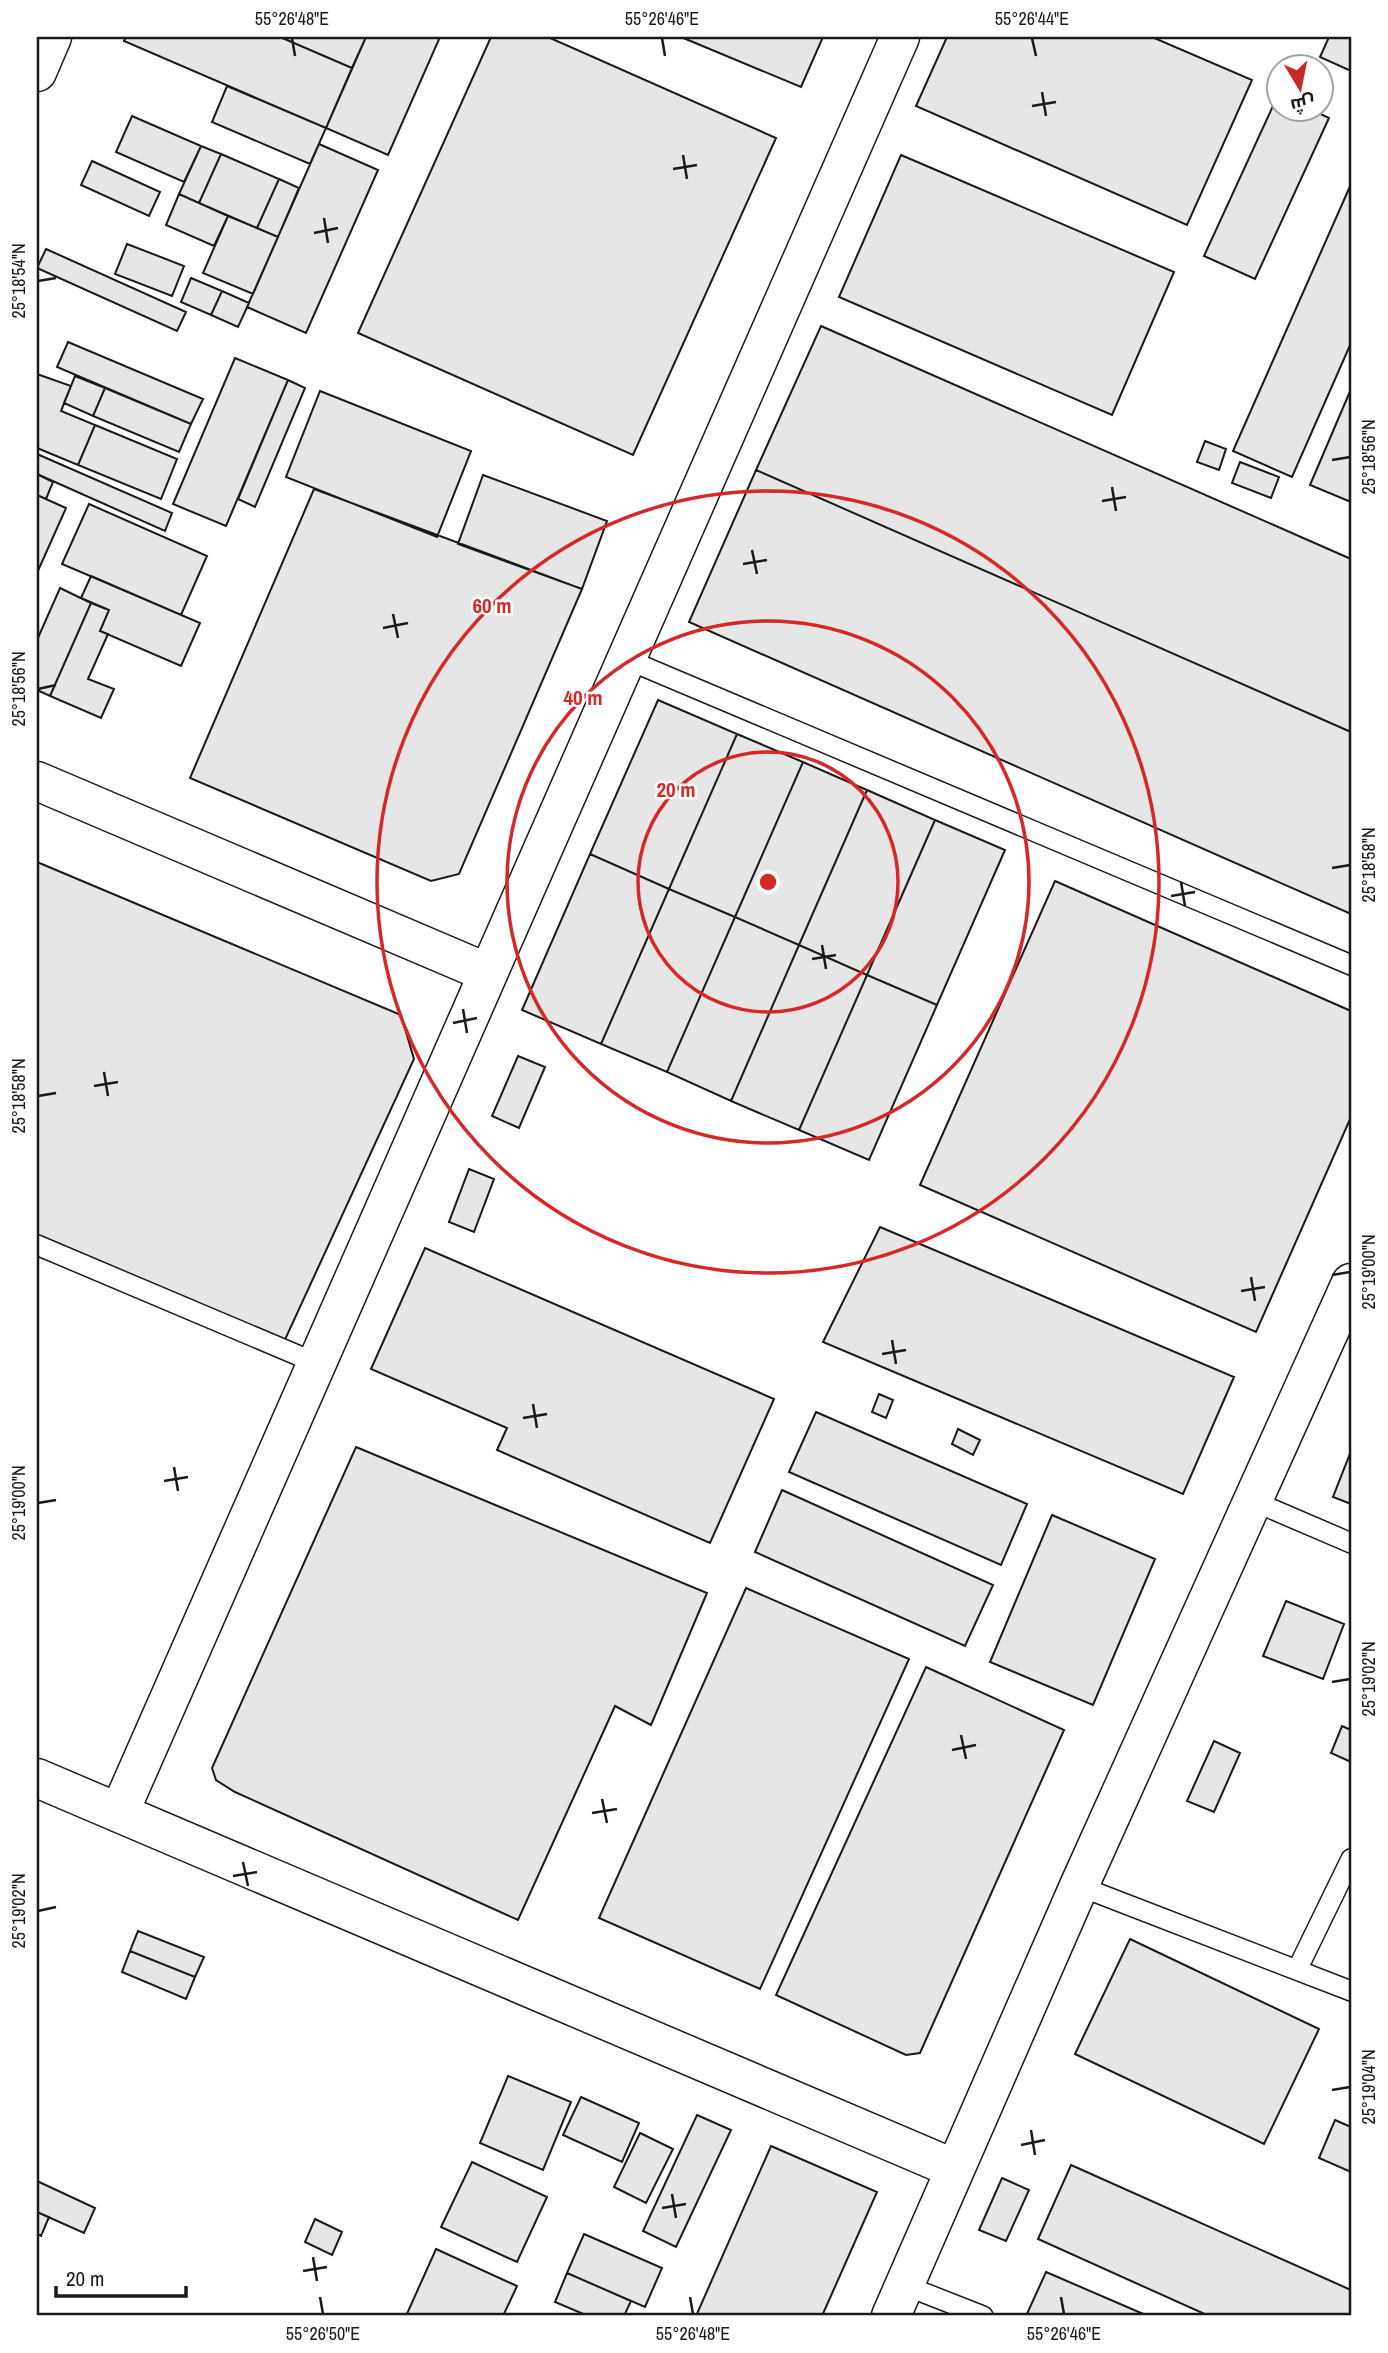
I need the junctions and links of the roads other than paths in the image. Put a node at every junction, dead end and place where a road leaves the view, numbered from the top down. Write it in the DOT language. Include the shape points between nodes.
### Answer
graph roads {
  1 [pos="52,37"];
  2 [pos="900,37"];
  3 [pos="37,72"];
  4 [pos="626,659"];
  5 [pos="37,781"];
  6 [pos="1351,965"];
  7 [pos="488,973"];
  8 [pos="37,1245"];
  9 [pos="1346,1307"];
  10 [pos="316,1363"];
  11 [pos="1253,1501"];
  12 [pos="1351,1543"];
  13 [pos="37,1778"];
  14 [pos="119,1813"];
  15 [pos="1351,1859"];
  16 [pos="1079,1886"];
  17 [pos="1297,1970"];
  18 [pos="1351,1991"];
  19 [pos="955,2169"];
  20 [pos="898,2301"];
  21 [pos="983,2316"];
  1 -- 3 [label="street"];
  2 -- 4 [label="street"];
  4 -- 6 [label="lane"];
  4 -- 7 [label="street"];
  5 -- 7 [label="street"];
  7 -- 10 [label="street"];
  8 -- 10 [label="lane"];
  9 -- 11 [label="street"];
  10 -- 14 [label="street"];
  11 -- 12 [label="lane"];
  11 -- 16 [label="street"];
  13 -- 14 [label="street"];
  14 -- 19 [label="street"];
  15 -- 17 [label="lane"];
  16 -- 17 [label="lane"];
  16 -- 19 [label="street"];
  17 -- 18 [label="lane"];
  19 -- 20 [label="street"];
  20 -- 21 [label="lane"];
}
